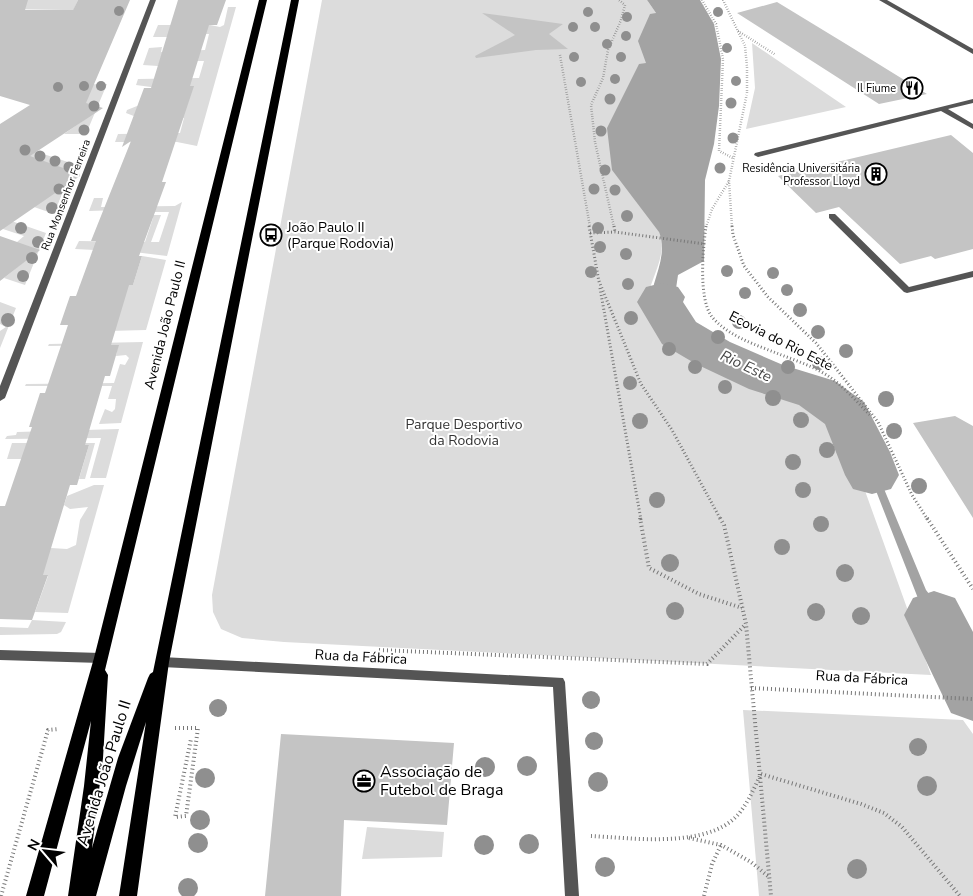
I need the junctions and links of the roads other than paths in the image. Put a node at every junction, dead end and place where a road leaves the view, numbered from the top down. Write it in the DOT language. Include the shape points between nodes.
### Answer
graph roads {
  1 [pos="153,0"];
  2 [pos="263,0"];
  3 [pos="296,0"];
  4 [pos="882,0"];
  5 [pos="973,52"];
  6 [pos="973,101"];
  7 [pos="942,109"];
  8 [pos="973,127"];
  9 [pos="758,155"];
  10 [pos="832,216"];
  11 [pos="973,274"];
  12 [pos="0,398"];
  13 [pos="0,655"];
  14 [pos="101,658"];
  15 [pos="162,662"];
  16 [pos="35,896"];
  17 [pos="77,896"];
  18 [pos="87,896"];
  19 [pos="128,896"];
  20 [pos="572,896"];
  1 -- 12 [label="street, Rua Monsenhor Ferreira"];
  2 -- 14 [label="main road, Avenida João Paulo II"];
  3 -- 15 [label="main road, Avenida João Paulo II"];
  4 -- 5 [label="street"];
  6 -- 7 [label="street"];
  7 -- 8 [label="street"];
  7 -- 9 [label="street"];
  10 -- 11 [label="street" via="907,290"];
  13 -- 14 [label="street"];
  14 -- 16 [label="main road, Avenida João Paulo II"];
  14 -- 17 [label="main road, Avenida João Paulo II" via="96,757"];
  15 -- 18 [label="main road, Avenida João Paulo II" via="126,759"];
  15 -- 19 [label="main road, Avenida João Paulo II"];
  15 -- 20 [label="street, Rua da Fábrica" via="559,682"];
}
